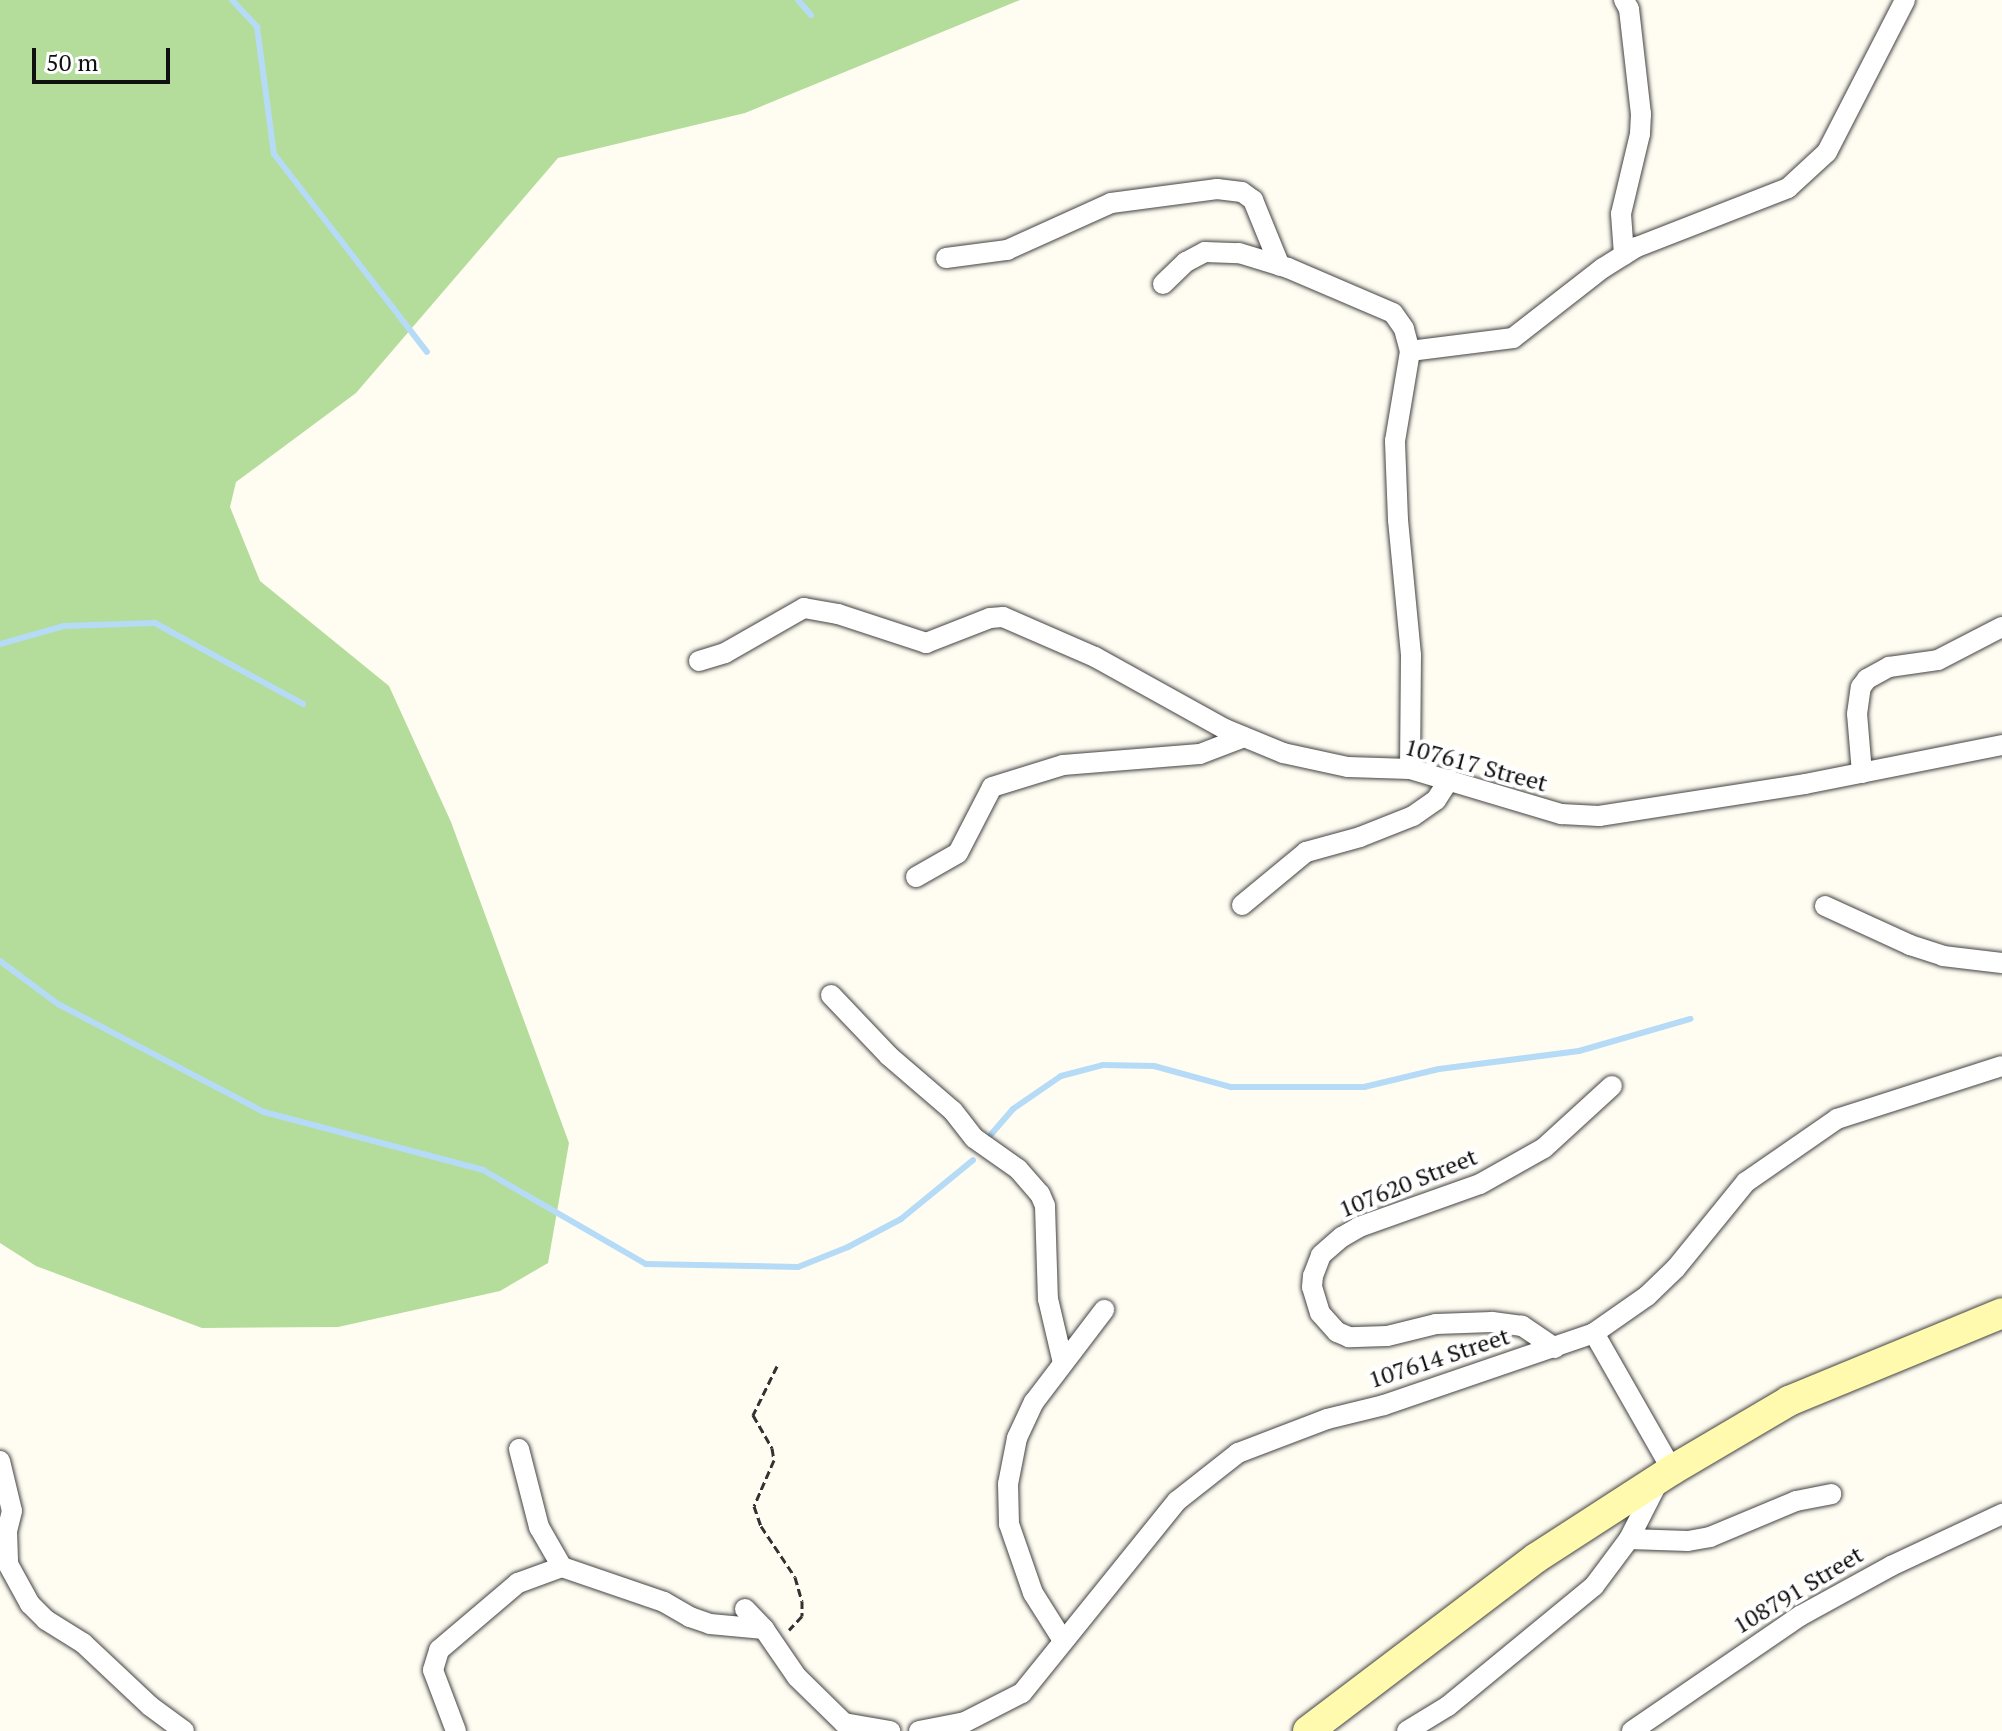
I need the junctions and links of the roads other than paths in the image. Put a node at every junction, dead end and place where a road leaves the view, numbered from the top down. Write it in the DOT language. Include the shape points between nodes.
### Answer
graph roads {
  1 [pos="1624,0"];
  2 [pos="1905,0"];
  3 [pos="1624,255"];
  4 [pos="946,258"];
  5 [pos="1280,266"];
  6 [pos="1163,284"];
  7 [pos="1410,351"];
  8 [pos="2002,627"];
  9 [pos="699,661"];
  10 [pos="1244,737"];
  11 [pos="2001,749"];
  12 [pos="1410,769"];
  13 [pos="1862,773"];
  14 [pos="1449,780"];
  15 [pos="916,877"];
  16 [pos="1242,905"];
  17 [pos="1825,906"];
  18 [pos="2002,963"];
  19 [pos="831,995"];
  20 [pos="2002,1066"];
  21 [pos="1612,1086"];
  22 [pos="1104,1310"];
  23 [pos="2002,1313"];
  24 [pos="1594,1333"];
  25 [pos="1555,1348"];
  26 [pos="1063,1363"];
  27 [pos="519,1449"];
  28 [pos="0,1461"];
  29 [pos="1666,1474"];
  30 [pos="1831,1494"];
  31 [pos="2002,1514"];
  32 [pos="1629,1539"];
  33 [pos="3,1542"];
  34 [pos="562,1567"];
  35 [pos="745,1609"];
  36 [pos="767,1634"];
  37 [pos="1062,1639"];
  38 [pos="184,1731"];
  39 [pos="456,1731"];
  40 [pos="890,1731"];
  41 [pos="919,1731"];
  42 [pos="1308,1731"];
  43 [pos="1407,1731"];
  44 [pos="1632,1731"];
  1 -- 3 [label="street" via="1641,114 1621,214"];
  2 -- 3 [label="street" via="1832,144 1800,179"];
  3 -- 7 [label="street" via="1513,338"];
  4 -- 5 [label="street" via="1007,250 1111,203 1217,189 1242,192 1253,200"];
  5 -- 6 [label="street" via="1239,253 1205,252"];
  5 -- 7 [label="street" via="1393,313"];
  7 -- 12 [label="street" via="1395,441 1411,655"];
  8 -- 13 [label="street" via="1938,660 1889,667 1867,679 1857,714"];
  9 -- 10 [label="street, 107617 Street" via="725,653 804,608 926,643 1003,617 1095,657"];
  10 -- 12 [label="street, 107617 Street" via="1283,753 1348,767"];
  10 -- 15 [label="street" via="1200,754 1063,765 992,787 958,853"];
  11 -- 13 [label="street, 107617 Street"];
  12 -- 14 [label="street, 107617 Street"];
  13 -- 14 [label="street, 107617 Street" via="1599,816 1561,814"];
  14 -- 16 [label="street" via="1436,800 1413,816 1306,852"];
  17 -- 18 [label="street" via="1932,952 1963,961"];
  19 -- 26 [label="street" via="889,1056 953,1111 974,1138 1018,1169 1040,1194 1045,1206 1048,1299"];
  20 -- 24 [label="street, 107614 Street" via="1837,1119 1746,1182 1676,1268"];
  21 -- 25 [label="street, 107620 Street" via="1544,1148 1480,1184 1342,1237 1321,1255 1313,1276 1320,1313 1349,1337 1492,1322 1522,1326"];
  22 -- 26 [label="street"];
  23 -- 29 [label="main road" via="1789,1401"];
  24 -- 25 [label="street, 107614 Street"];
  24 -- 29 [label="street"];
  25 -- 37 [label="street, 107614 Street" via="1327,1419 1238,1453 1177,1501"];
  26 -- 37 [label="street" via="1034,1402 1017,1438 1008,1484 1009,1524 1033,1593"];
  27 -- 34 [label="street" via="539,1527"];
  28 -- 33 [label="street" via="12,1511"];
  29 -- 32 [label="street"];
  29 -- 42 [label="main road" via="1536,1558"];
  30 -- 32 [label="street" via="1796,1501 1710,1537"];
  31 -- 44 [label="street, 108791 Street" via="1800,1616"];
  32 -- 43 [label="street" via="1594,1586 1557,1620 1448,1706"];
  33 -- 38 [label="street" via="8,1564 30,1604"];
  34 -- 36 [label="street" via="664,1602 700,1621"];
  34 -- 39 [label="street" via="518,1583 439,1650 433,1670"];
  35 -- 36 [label="street"];
  36 -- 40 [label="street" via="797,1677 844,1723"];
  37 -- 41 [label="street, 107614 Street" via="1022,1693 965,1722"];
}
